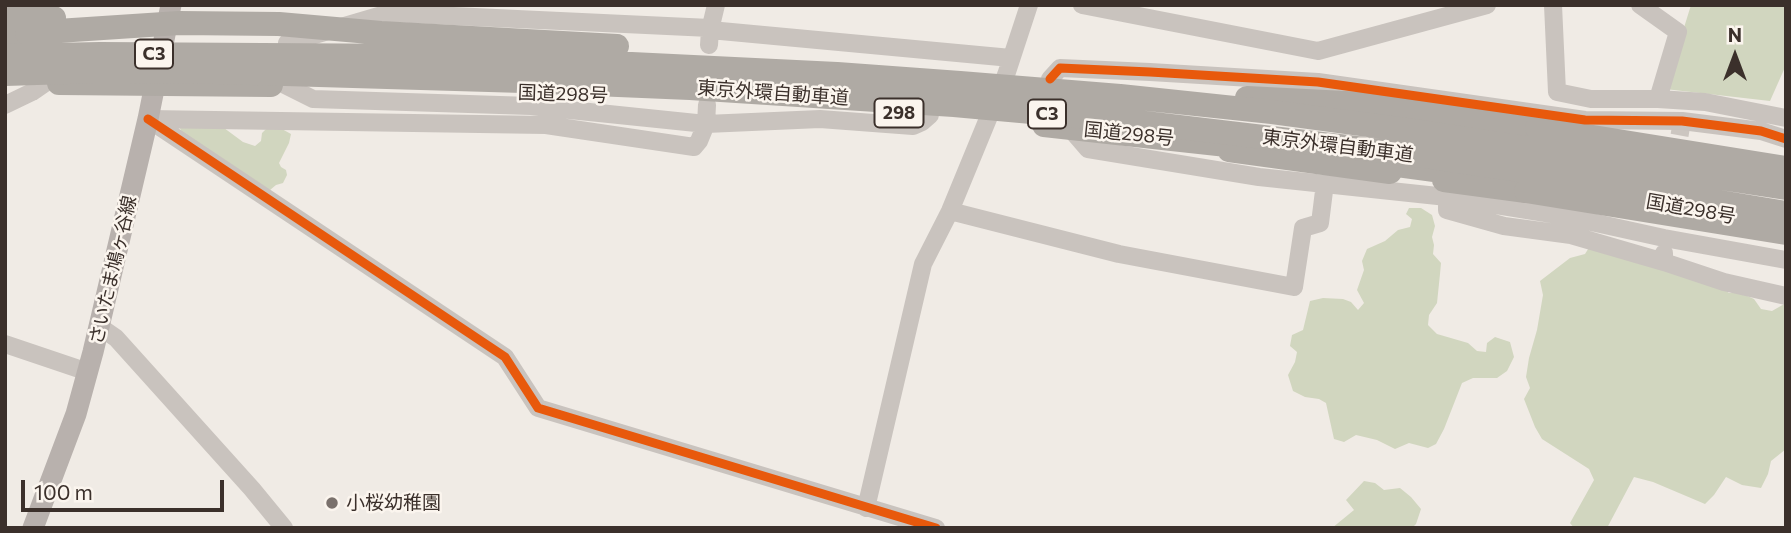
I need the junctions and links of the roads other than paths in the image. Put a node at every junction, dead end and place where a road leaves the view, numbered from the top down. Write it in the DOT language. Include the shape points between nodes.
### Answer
graph roads {
  1 [pos="716,5"];
  2 [pos="1029,5"];
  3 [pos="1082,5"];
  4 [pos="1487,5"];
  5 [pos="1553,5"];
  6 [pos="1640,5"];
  7 [pos="5,18"];
  8 [pos="171,24"];
  9 [pos="5,34"];
  10 [pos="710,34"];
  11 [pos="287,43"];
  12 [pos="5,46"];
  13 [pos="1318,51"];
  14 [pos="5,56"];
  15 [pos="1009,67"];
  16 [pos="216,72"];
  17 [pos="5,74"];
  18 [pos="837,74"];
  19 [pos="1050,79"];
  20 [pos="1318,82"];
  21 [pos="45,83"];
  22 [pos="156,84"];
  23 [pos="285,85"];
  24 [pos="5,86"];
  25 [pos="1247,98"];
  26 [pos="1658,99"];
  27 [pos="1684,100"];
  28 [pos="5,105"];
  29 [pos="707,105"];
  30 [pos="930,115"];
  31 [pos="1786,118"];
  32 [pos="148,119"];
  33 [pos="988,119"];
  34 [pos="1682,121"];
  35 [pos="706,124"];
  36 [pos="1069,127"];
  37 [pos="1157,137"];
  38 [pos="1786,139"];
  39 [pos="1786,168"];
  40 [pos="1786,176"];
  41 [pos="1325,183"];
  42 [pos="1786,188"];
  43 [pos="1447,197"];
  44 [pos="950,211"];
  45 [pos="1786,213"];
  46 [pos="1786,225"];
  47 [pos="1786,233"];
  48 [pos="1664,238"];
  49 [pos="1786,260"];
  50 [pos="1664,262"];
  51 [pos="1786,296"];
  52 [pos="100,327"];
  53 [pos="5,344"];
  54 [pos="88,372"];
  55 [pos="866,508"];
  56 [pos="33,528"];
  57 [pos="284,528"];
  58 [pos="936,528"];
  1 -- 10 [label="street"];
  2 -- 15 [label="street"];
  3 -- 13 [label="street"];
  4 -- 13 [label="street"];
  5 -- 26 [label="street" via="1557,92 1591,99"];
  6 -- 26 [label="street" via="1678,32"];
  7 -- 8 [label="highway, bridge"];
  8 -- 9 [label="highway, bridge"];
  8 -- 11 [label="highway, 298"];
  8 -- 12 [label="highway, 298"];
  8 -- 18 [label="highway, bridge" via="279,24 640,48"];
  8 -- 22 [label="main road, さいたま鳩ヶ谷線"];
  10 -- 11 [label="street" via="389,13"];
  10 -- 15 [label="street"];
  11 -- 15 [label="highway, 298"];
  13 -- 20 [label="street"];
  14 -- 18 [label="highway, 東京外環自動車道 / C3, bridge" via="424,56"];
  15 -- 19 [label="highway, 298"];
  15 -- 33 [label="street"];
  16 -- 17 [label="highway, 東京外環自動車道 / C3, bridge"];
  16 -- 24 [label="highway, bridge"];
  16 -- 45 [label="highway, 東京外環自動車道 / C3, bridge" via="690,88 968,106 1410,155"];
  18 -- 42 [label="highway, 東京外環自動車道 / C3, bridge" via="1285,114"];
  19 -- 20 [label="street" via="1060,68"];
  19 -- 25 [label="highway, 298"];
  20 -- 34 [label="street" via="1585,120"];
  21 -- 22 [label="highway, 国道298号 / 298"];
  21 -- 24 [label="highway, 国道298号 / 298"];
  21 -- 28 [label="street"];
  22 -- 23 [label="highway, 国道298号 / 298"];
  22 -- 32 [label="main road, さいたま鳩ヶ谷線"];
  23 -- 30 [label="highway, 国道298号 / 298" via="705,100"];
  23 -- 35 [label="street" via="313,99 531,106"];
  25 -- 39 [label="highway, bridge" via="1384,106"];
  25 -- 40 [label="highway, 298"];
  26 -- 27 [label="street"];
  27 -- 31 [label="street"];
  27 -- 34 [label="street"];
  29 -- 35 [label="street"];
  30 -- 33 [label="highway, 国道298号 / 298"];
  30 -- 35 [label="street" via="913,126 820,119"];
  32 -- 35 [label="street" via="546,125 694,147"];
  32 -- 52 [label="main road, さいたま鳩ヶ谷線"];
  32 -- 55 [label="street" via="505,356 538,408"];
  33 -- 36 [label="highway, 国道298号 / 298"];
  33 -- 44 [label="street"];
  34 -- 38 [label="street" via="1761,131"];
  36 -- 37 [label="highway, 国道298号 / 298"];
  36 -- 41 [label="street" via="1088,149"];
  37 -- 46 [label="highway, 国道298号 / 298" via="1470,175"];
  37 -- 47 [label="highway, bridge"];
  41 -- 43 [label="street"];
  41 -- 44 [label="street" via="1320,223 1303,228 1294,287 1119,254"];
  43 -- 48 [label="street"];
  43 -- 50 [label="street" via="1447,210 1504,226 1571,235"];
  44 -- 55 [label="street" via="923,264"];
  48 -- 49 [label="street"];
  48 -- 50 [label="street"];
  50 -- 51 [label="street"];
  52 -- 54 [label="main road, さいたま鳩ヶ谷線"];
  52 -- 57 [label="street" via="116,338"];
  53 -- 54 [label="street"];
  54 -- 56 [label="main road, さいたま鳩ヶ谷線"];
  55 -- 58 [label="street"];
}
